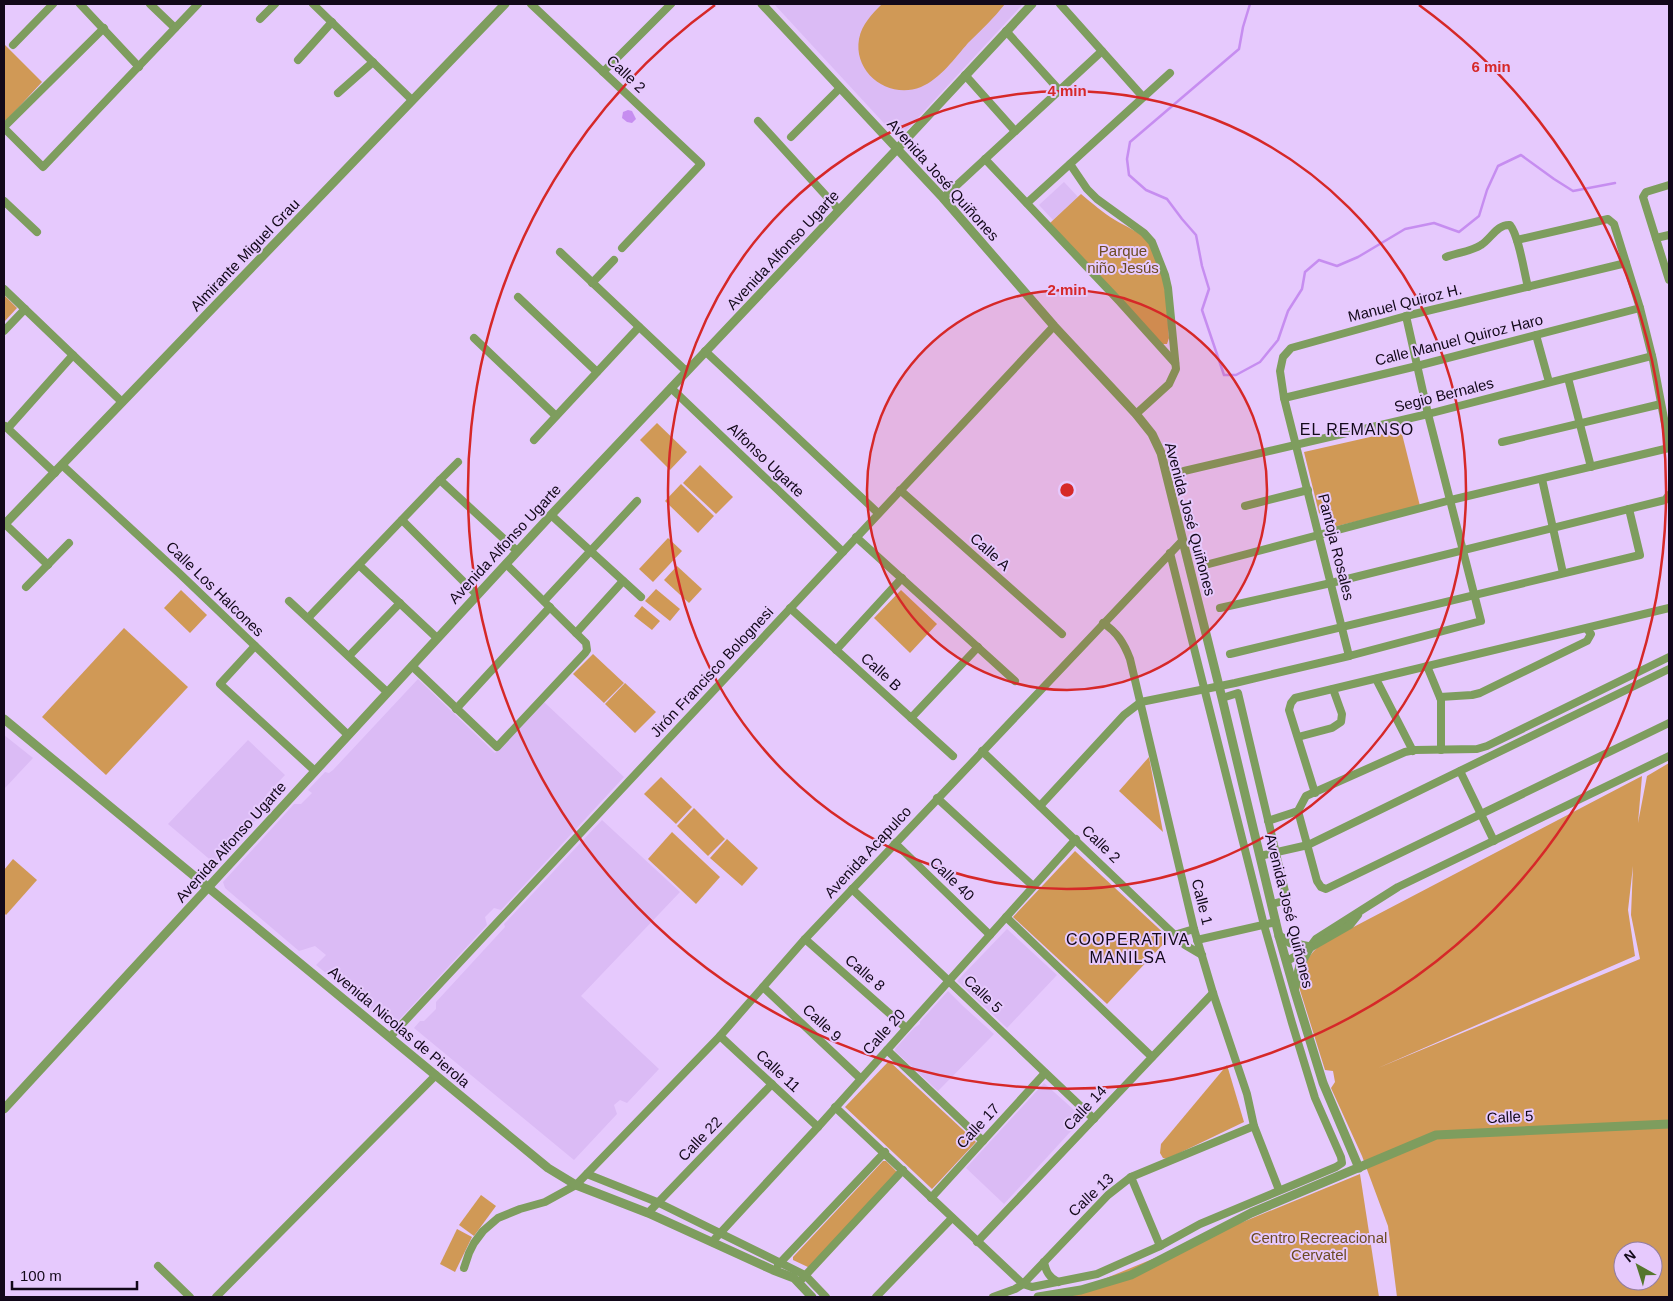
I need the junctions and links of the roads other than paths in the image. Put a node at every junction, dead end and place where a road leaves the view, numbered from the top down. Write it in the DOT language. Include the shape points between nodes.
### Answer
graph roads {
  1 [pos="54,4"];
  2 [pos="80,4"];
  3 [pos="150,4"];
  4 [pos="198,4"];
  5 [pos="275,4"];
  6 [pos="313,4"];
  7 [pos="505,4"];
  8 [pos="531,4"];
  9 [pos="671,4"];
  10 [pos="762,4"];
  11 [pos="1032,4"];
  12 [pos="1060,4"];
  13 [pos="260,19"];
  14 [pos="332,22"];
  15 [pos="104,28"];
  16 [pos="175,28"];
  17 [pos="1006,31"];
  18 [pos="13,45"];
  19 [pos="1102,51"];
  20 [pos="298,60"];
  21 [pos="373,62"];
  22 [pos="139,67"];
  23 [pos="603,72"];
  24 [pos="1170,73"];
  25 [pos="965,75"];
  26 [pos="840,88"];
  27 [pos="1060,90"];
  28 [pos="338,94"];
  29 [pos="1143,97"];
  30 [pos="412,100"];
  31 [pos="758,121"];
  32 [pos="4,128"];
  33 [pos="1015,131"];
  34 [pos="791,137"];
  35 [pos="897,149"];
  36 [pos="985,159"];
  37 [pos="1070,164"];
  38 [pos="1669,185"];
  39 [pos="943,198"];
  40 [pos="4,201"];
  41 [pos="1027,203"];
  42 [pos="840,210"];
  43 [pos="37,232"];
  44 [pos="1669,235"];
  45 [pos="1656,238"];
  46 [pos="1517,240"];
  47 [pos="622,248"];
  48 [pos="560,252"];
  49 [pos="1446,257"];
  50 [pos="614,260"];
  51 [pos="1626,263"];
  52 [pos="1669,280"];
  53 [pos="592,283"];
  54 [pos="1528,287"];
  55 [pos="4,289"];
  56 [pos="518,297"];
  57 [pos="1640,308"];
  58 [pos="24,309"];
  59 [pos="1406,316"];
  60 [pos="1054,326"];
  61 [pos="639,327"];
  62 [pos="4,331"];
  63 [pos="1536,335"];
  64 [pos="474,338"];
  65 [pos="706,351"];
  66 [pos="73,355"];
  67 [pos="1652,356"];
  68 [pos="1175,363"];
  69 [pos="1417,366"];
  70 [pos="686,371"];
  71 [pos="597,372"];
  72 [pos="1568,378"];
  73 [pos="1550,382"];
  74 [pos="671,388"];
  75 [pos="1284,398"];
  76 [pos="122,402"];
  77 [pos="1661,404"];
  78 [pos="1136,414"];
  79 [pos="1428,414"];
  80 [pos="556,416"];
  81 [pos="1580,424"];
  82 [pos="6,426"];
  83 [pos="534,440"];
  84 [pos="1502,442"];
  85 [pos="1297,445"];
  86 [pos="1669,446"];
  87 [pos="458,462"];
  88 [pos="62,465"];
  89 [pos="1591,467"];
  90 [pos="1184,471"];
  91 [pos="55,473"];
  92 [pos="1542,479"];
  93 [pos="440,480"];
  94 [pos="900,490"];
  95 [pos="1308,490"];
  96 [pos="1667,497"];
  97 [pos="1451,500"];
  98 [pos="637,501"];
  99 [pos="1245,506"];
  100 [pos="1629,508"];
  101 [pos="878,513"];
  102 [pos="551,515"];
  103 [pos="402,520"];
  104 [pos="4,525"];
  105 [pos="1553,527"];
  106 [pos="1319,535"];
  107 [pos="856,537"];
  108 [pos="1182,541"];
  109 [pos="69,543"];
  110 [pos="1463,550"];
  111 [pos="518,551"];
  112 [pos="591,551"];
  113 [pos="843,552"];
  114 [pos="1170,553"];
  115 [pos="506,564"];
  116 [pos="1209,564"];
  117 [pos="48,565"];
  118 [pos="359,565"];
  119 [pos="1563,573"];
  120 [pos="902,578"];
  121 [pos="623,581"];
  122 [pos="1331,583"];
  123 [pos="26,586"];
  124 [pos="477,595"];
  125 [pos="1474,595"];
  126 [pos="641,597"];
  127 [pos="289,601"];
  128 [pos="544,601"];
  129 [pos="400,603"];
  130 [pos="550,608"];
  131 [pos="790,608"];
  132 [pos="1220,608"];
  133 [pos="1669,608"];
  134 [pos="308,618"];
  135 [pos="1103,623"];
  136 [pos="1342,627"];
  137 [pos="1587,629"];
  138 [pos="576,633"];
  139 [pos="1062,634"];
  140 [pos="437,638"];
  141 [pos="256,646"];
  142 [pos="978,647"];
  143 [pos="836,650"];
  144 [pos="1230,654"];
  145 [pos="348,656"];
  146 [pos="1349,656"];
  147 [pos="1669,656"];
  148 [pos="412,666"];
  149 [pos="1427,666"];
  150 [pos="1669,669"];
  151 [pos="1376,679"];
  152 [pos="1015,681"];
  153 [pos="1219,686"];
  154 [pos="1204,689"];
  155 [pos="1333,689"];
  156 [pos="387,692"];
  157 [pos="1440,697"];
  158 [pos="1222,698"];
  159 [pos="1141,702"];
  160 [pos="456,709"];
  161 [pos="911,718"];
  162 [pos="4,719"];
  163 [pos="1669,723"];
  164 [pos="348,735"];
  165 [pos="1298,738"];
  166 [pos="1413,750"];
  167 [pos="1441,750"];
  168 [pos="982,752"];
  169 [pos="954,756"];
  170 [pos="1669,756"];
  171 [pos="315,771"];
  172 [pos="1460,771"];
  173 [pos="1315,792"];
  174 [pos="937,798"];
  175 [pos="1040,806"];
  176 [pos="1265,808"];
  177 [pos="1249,811"];
  178 [pos="1298,811"];
  179 [pos="1481,814"];
  180 [pos="1268,821"];
  181 [pos="1076,839"];
  182 [pos="1494,841"];
  183 [pos="895,843"];
  184 [pos="1308,845"];
  185 [pos="1275,852"];
  186 [pos="1260,856"];
  187 [pos="1033,886"];
  188 [pos="208,888"];
  189 [pos="852,889"];
  190 [pos="1272,904"];
  191 [pos="1006,917"];
  192 [pos="1276,922"];
  193 [pos="1264,925"];
  194 [pos="1194,929"];
  195 [pos="990,935"];
  196 [pos="1174,935"];
  197 [pos="1279,936"];
  198 [pos="805,939"];
  199 [pos="1197,940"];
  200 [pos="1310,947"];
  201 [pos="1202,955"];
  202 [pos="1287,961"];
  203 [pos="949,981"];
  204 [pos="763,987"];
  205 [pos="1295,992"];
  206 [pos="1213,993"];
  207 [pos="906,1028"];
  208 [pos="720,1036"];
  209 [pos="390,1037"];
  210 [pos="887,1050"];
  211 [pos="1152,1057"];
  212 [pos="1045,1073"];
  213 [pos="436,1074"];
  214 [pos="861,1079"];
  215 [pos="772,1084"];
  216 [pos="835,1107"];
  217 [pos="4,1108"];
  218 [pos="1094,1119"];
  219 [pos="1669,1124"];
  220 [pos="818,1126"];
  221 [pos="1254,1126"];
  222 [pos="983,1141"];
  223 [pos="885,1152"];
  224 [pos="1359,1168"];
  225 [pos="903,1170"];
  226 [pos="586,1174"];
  227 [pos="1131,1177"];
  228 [pos="576,1185"];
  229 [pos="1279,1190"];
  230 [pos="931,1198"];
  231 [pos="657,1202"];
  232 [pos="648,1213"];
  233 [pos="952,1218"];
  234 [pos="719,1234"];
  235 [pos="712,1242"];
  236 [pos="977,1242"];
  237 [pos="1160,1246"];
  238 [pos="1044,1262"];
  239 [pos="780,1263"];
  240 [pos="158,1266"];
  241 [pos="464,1268"];
  242 [pos="773,1270"];
  243 [pos="802,1279"];
  244 [pos="1058,1282"];
  245 [pos="1022,1284"];
  246 [pos="190,1297"];
  247 [pos="216,1297"];
  248 [pos="812,1297"];
  249 [pos="826,1297"];
  250 [pos="876,1297"];
  251 [pos="993,1297"];
  252 [pos="1038,1297"];
  1 -- 18 [label="street"];
  2 -- 15 [label="street"];
  3 -- 16 [label="street"];
  4 -- 16 [label="street"];
  5 -- 13 [label="street"];
  6 -- 14 [label="street"];
  7 -- 30 [label="street, Almirante Miguel Grau"];
  8 -- 23 [label="street, Calle 2"];
  9 -- 23 [label="street"];
  10 -- 26 [label="street, Avenida José Quiñones"];
  11 -- 17 [label="street, Avenida Alfonso Ugarte"];
  12 -- 19 [label="street"];
  14 -- 20 [label="street"];
  14 -- 21 [label="street"];
  15 -- 22 [label="street"];
  15 -- 32 [label="street"];
  16 -- 22 [label="street"];
  17 -- 25 [label="street, Avenida Alfonso Ugarte"];
  17 -- 27 [label="street"];
  19 -- 27 [label="street"];
  19 -- 29 [label="street"];
  21 -- 28 [label="street"];
  21 -- 30 [label="street"];
  22 -- 32 [label="street" via="44,167"];
  23 -- 47 [label="street, Calle 2" via="701,164"];
  24 -- 29 [label="street"];
  25 -- 33 [label="street"];
  25 -- 35 [label="street, Avenida Alfonso Ugarte"];
  26 -- 34 [label="street"];
  26 -- 35 [label="street, Avenida José Quiñones"];
  27 -- 33 [label="street"];
  29 -- 37 [label="street"];
  30 -- 76 [label="street, Almirante Miguel Grau"];
  31 -- 42 [label="street"];
  33 -- 36 [label="street"];
  35 -- 39 [label="street, Avenida José Quiñones"];
  35 -- 42 [label="street, Avenida Alfonso Ugarte"];
  36 -- 39 [label="street"];
  36 -- 41 [label="street"];
  37 -- 41 [label="street"];
  37 -- 68 [label="street" via="1096,199 1135,225 1152,242 1168,288"];
  38 -- 45 [label="street" via="1646,192 1643,197"];
  39 -- 60 [label="street, Avenida José Quiñones"];
  40 -- 43 [label="street"];
  41 -- 68 [label="street"];
  42 -- 65 [label="street, Avenida Alfonso Ugarte"];
  44 -- 45 [label="street"];
  45 -- 52 [label="street"];
  46 -- 49 [label="street" via="1513,229 1506,225 1481,245"];
  46 -- 51 [label="street" via="1608,218 1614,224"];
  46 -- 54 [label="street"];
  48 -- 53 [label="street"];
  50 -- 53 [label="street"];
  51 -- 54 [label="street, Manuel Quiroz H."];
  51 -- 57 [label="street"];
  53 -- 61 [label="street"];
  54 -- 59 [label="street, Manuel Quiroz H."];
  55 -- 58 [label="street"];
  56 -- 71 [label="street"];
  57 -- 63 [label="street, Calle Manuel Quiroz Haro"];
  57 -- 67 [label="street"];
  58 -- 62 [label="street"];
  58 -- 66 [label="street"];
  59 -- 69 [label="street"];
  59 -- 75 [label="street, Manuel Quiroz H." via="1291,348 1283,357 1280,371"];
  60 -- 78 [label="street, Avenida José Quiñones"];
  60 -- 94 [label="street, Jirón Francisco Bolognesi"];
  61 -- 70 [label="street"];
  61 -- 71 [label="street"];
  63 -- 69 [label="street, Calle Manuel Quiroz Haro"];
  63 -- 73 [label="street"];
  64 -- 80 [label="street"];
  65 -- 70 [label="street, Avenida Alfonso Ugarte"];
  65 -- 101 [label="street"];
  66 -- 76 [label="street"];
  66 -- 82 [label="street"];
  67 -- 72 [label="street, Segio Bernales"];
  67 -- 77 [label="street"];
  68 -- 78 [label="street" via="1173,378"];
  69 -- 75 [label="street, Calle Manuel Quiroz Haro"];
  69 -- 79 [label="street"];
  70 -- 74 [label="street, Avenida Alfonso Ugarte"];
  71 -- 80 [label="street"];
  72 -- 73 [label="street, Segio Bernales"];
  72 -- 81 [label="street"];
  73 -- 79 [label="street, Segio Bernales"];
  74 -- 102 [label="street, Avenida Alfonso Ugarte"];
  74 -- 113 [label="street, Alfonso Ugarte"];
  75 -- 85 [label="street, Manuel Quiroz H."];
  76 -- 88 [label="street, Almirante Miguel Grau"];
  77 -- 81 [label="street"];
  77 -- 86 [label="street"];
  78 -- 108 [label="street, Avenida José Quiñones" via="1152,434 1161,454"];
  79 -- 85 [label="street, Segio Bernales"];
  79 -- 97 [label="street"];
  80 -- 83 [label="street"];
  81 -- 84 [label="street"];
  81 -- 89 [label="street"];
  82 -- 91 [label="street"];
  85 -- 90 [label="street, Segio Bernales"];
  85 -- 95 [label="street, Pantoja Rosales"];
  86 -- 89 [label="street"];
  87 -- 93 [label="street"];
  88 -- 91 [label="street, Almirante Miguel Grau"];
  88 -- 141 [label="street, Calle Los Halcones"];
  89 -- 92 [label="street"];
  91 -- 104 [label="street, Almirante Miguel Grau"];
  92 -- 97 [label="street"];
  92 -- 105 [label="street"];
  93 -- 103 [label="street"];
  93 -- 111 [label="street"];
  94 -- 101 [label="street, Jirón Francisco Bolognesi"];
  94 -- 139 [label="street, Calle A"];
  95 -- 99 [label="street"];
  95 -- 106 [label="street, Pantoja Rosales"];
  96 -- 100 [label="street"];
  97 -- 106 [label="street"];
  97 -- 110 [label="street"];
  98 -- 112 [label="street"];
  100 -- 105 [label="street"];
  100 -- 119 [label="street" via="1640,555"];
  101 -- 107 [label="street, Jirón Francisco Bolognesi"];
  102 -- 111 [label="street, Avenida Alfonso Ugarte"];
  102 -- 112 [label="street"];
  103 -- 118 [label="street"];
  103 -- 124 [label="street"];
  104 -- 117 [label="street"];
  105 -- 110 [label="street"];
  105 -- 119 [label="street"];
  106 -- 116 [label="street"];
  106 -- 122 [label="street, Pantoja Rosales"];
  107 -- 113 [label="street, Jirón Francisco Bolognesi"];
  107 -- 120 [label="street"];
  108 -- 114 [label="street, Avenida Acapulco"];
  108 -- 153 [label="street, Avenida José Quiñones"];
  109 -- 117 [label="street"];
  110 -- 122 [label="street"];
  110 -- 125 [label="street"];
  111 -- 115 [label="street, Avenida Alfonso Ugarte"];
  112 -- 121 [label="street"];
  112 -- 128 [label="street"];
  113 -- 131 [label="street, Jirón Francisco Bolognesi"];
  114 -- 135 [label="street, Avenida Acapulco"];
  114 -- 154 [label="street"];
  115 -- 124 [label="street, Avenida Alfonso Ugarte"];
  115 -- 128 [label="street"];
  117 -- 123 [label="street"];
  118 -- 129 [label="street"];
  118 -- 134 [label="street"];
  119 -- 125 [label="street"];
  120 -- 142 [label="street"];
  120 -- 143 [label="street"];
  121 -- 126 [label="street"];
  121 -- 138 [label="street"];
  122 -- 132 [label="street"];
  122 -- 136 [label="street, Pantoja Rosales"];
  124 -- 140 [label="street, Avenida Alfonso Ugarte"];
  125 -- 136 [label="street"];
  125 -- 146 [label="street" via="1481,621"];
  127 -- 134 [label="street"];
  128 -- 130 [label="street"];
  129 -- 140 [label="street"];
  129 -- 145 [label="street"];
  130 -- 138 [label="street"];
  130 -- 160 [label="street"];
  131 -- 143 [label="street, Calle B"];
  131 -- 209 [label="street, Jirón Francisco Bolognesi"];
  133 -- 137 [label="street"];
  134 -- 145 [label="street"];
  135 -- 159 [label="street, Calle 1" via="1112,628 1126,648"];
  135 -- 168 [label="street, Avenida Acapulco"];
  136 -- 144 [label="street"];
  136 -- 146 [label="street, Pantoja Rosales"];
  137 -- 149 [label="street"];
  137 -- 157 [label="street" via="1591,634 1587,641 1480,693"];
  138 -- 160 [label="street" via="586,643 585,653 497,748"];
  140 -- 148 [label="street, Avenida Alfonso Ugarte"];
  141 -- 164 [label="street, Calle Los Halcones"];
  141 -- 171 [label="street" via="220,684"];
  142 -- 152 [label="street"];
  142 -- 161 [label="street"];
  143 -- 161 [label="street, Calle B"];
  145 -- 156 [label="street"];
  146 -- 153 [label="street"];
  147 -- 167 [label="street" via="1487,746"];
  148 -- 156 [label="street, Avenida Alfonso Ugarte"];
  148 -- 160 [label="street"];
  149 -- 151 [label="street"];
  149 -- 157 [label="street"];
  150 -- 172 [label="street"];
  151 -- 155 [label="street"];
  151 -- 166 [label="street"];
  153 -- 154 [label="street"];
  153 -- 158 [label="street, Avenida José Quiñones"];
  154 -- 159 [label="street"];
  154 -- 193 [label="street"];
  155 -- 165 [label="street" via="1342,714 1341,722"];
  155 -- 165 [label="street" via="1292,700 1289,710"];
  156 -- 164 [label="street, Avenida Alfonso Ugarte"];
  157 -- 167 [label="street"];
  158 -- 176 [label="street" via="1238,692"];
  158 -- 177 [label="street, Avenida José Quiñones"];
  159 -- 175 [label="street" via="1124,715"];
  159 -- 194 [label="street, Calle 1"];
  161 -- 169 [label="street, Calle B"];
  162 -- 188 [label="street, Avenida Nicolas de Pierola"];
  163 -- 179 [label="street"];
  164 -- 171 [label="street, Avenida Alfonso Ugarte"];
  165 -- 173 [label="street"];
  166 -- 167 [label="street"];
  166 -- 173 [label="street"];
  168 -- 174 [label="street, Avenida Acapulco"];
  168 -- 175 [label="street, Calle 2"];
  170 -- 182 [label="street"];
  171 -- 188 [label="street, Avenida Alfonso Ugarte"];
  172 -- 179 [label="street"];
  172 -- 184 [label="street"];
  173 -- 178 [label="street" via="1306,796"];
  174 -- 183 [label="street, Avenida Acapulco"];
  174 -- 187 [label="street"];
  175 -- 181 [label="street, Calle 2"];
  176 -- 177 [label="street"];
  176 -- 180 [label="street"];
  177 -- 186 [label="street, Avenida José Quiñones"];
  178 -- 180 [label="street"];
  178 -- 184 [label="street"];
  179 -- 182 [label="street"];
  179 -- 184 [label="street" via="1326,889 1317,881"];
  180 -- 185 [label="street"];
  181 -- 187 [label="street, Calle 20"];
  181 -- 196 [label="street, Calle 2"];
  182 -- 200 [label="street" via="1398,887 1362,909 1350,925"];
  183 -- 189 [label="street, Avenida Acapulco"];
  183 -- 195 [label="street, Calle 40"];
  184 -- 185 [label="street"];
  185 -- 186 [label="street"];
  185 -- 190 [label="street" via="1287,900"];
  186 -- 190 [label="street, Avenida José Quiñones"];
  187 -- 191 [label="street, Calle 20"];
  188 -- 209 [label="street, Avenida Nicolas de Pierola"];
  188 -- 217 [label="street, Avenida Alfonso Ugarte"];
  189 -- 198 [label="street, Avenida Acapulco"];
  189 -- 203 [label="street, Calle 5"];
  190 -- 192 [label="street, Avenida José Quiñones"];
  191 -- 195 [label="street, Calle 20"];
  191 -- 211 [label="street"];
  192 -- 193 [label="street"];
  192 -- 197 [label="street, Avenida José Quiñones"];
  193 -- 199 [label="street"];
  193 -- 229 [label="street" via="1311,1087 1342,1160 1336,1168"];
  194 -- 196 [label="street"];
  194 -- 199 [label="street, Calle 1"];
  195 -- 203 [label="street, Calle 20"];
  196 -- 201 [label="street, Calle 2"];
  197 -- 200 [label="street"];
  197 -- 202 [label="street, Avenida José Quiñones"];
  198 -- 204 [label="street, Avenida Acapulco"];
  198 -- 207 [label="street, Calle 8"];
  199 -- 201 [label="street, Calle 1"];
  200 -- 202 [label="street"];
  200 -- 205 [label="street" via="1297,973"];
  201 -- 206 [label="street, Calle 1"];
  202 -- 205 [label="street, Avenida José Quiñones"];
  203 -- 207 [label="street, Calle 20"];
  203 -- 212 [label="street, Calle 5"];
  204 -- 208 [label="street, Avenida Acapulco"];
  204 -- 214 [label="street, Calle 9"];
  205 -- 224 [label="street, Avenida José Quiñones" via="1323,1083"];
  206 -- 211 [label="street, Calle 14"];
  206 -- 221 [label="street, Calle 1" via="1247,1094"];
  207 -- 210 [label="street, Calle 20"];
  208 -- 215 [label="street, Calle 11"];
  208 -- 226 [label="street, Avenida Acapulco"];
  209 -- 213 [label="street, Avenida Nicolas de Pierola"];
  210 -- 214 [label="street, Calle 20"];
  210 -- 222 [label="street"];
  211 -- 218 [label="street, Calle 14"];
  212 -- 218 [label="street, Calle 5"];
  212 -- 222 [label="street, Calle 17"];
  213 -- 228 [label="street, Avenida Nicolas de Pierola" via="548,1168"];
  213 -- 247 [label="street"];
  214 -- 216 [label="street, Calle 20"];
  215 -- 220 [label="street, Calle 11"];
  215 -- 231 [label="street, Calle 22"];
  216 -- 220 [label="street, Calle 20"];
  216 -- 223 [label="street"];
  218 -- 236 [label="street, Calle 14"];
  219 -- 224 [label="street, Calle 5" via="1436,1136"];
  220 -- 234 [label="street, Calle 20"];
  221 -- 227 [label="street, Calle 13"];
  221 -- 229 [label="street, Calle 1"];
  222 -- 230 [label="street, Calle 17"];
  223 -- 225 [label="street"];
  223 -- 239 [label="street"];
  224 -- 252 [label="street, Calle 5" via="1251,1213 1131,1275 1108,1284"];
  225 -- 230 [label="street"];
  225 -- 243 [label="street"];
  226 -- 228 [label="street, Avenida Acapulco"];
  226 -- 231 [label="street"];
  227 -- 237 [label="street"];
  227 -- 238 [label="street, Calle 13" via="1108,1195"];
  228 -- 232 [label="street, Avenida Nicolas de Pierola"];
  228 -- 241 [label="street, Avenida Acapulco" via="545,1202 498,1218 474,1243"];
  229 -- 237 [label="street" via="1200,1224"];
  230 -- 233 [label="street"];
  231 -- 232 [label="street, Calle 22"];
  231 -- 234 [label="street"];
  232 -- 235 [label="street, Avenida Nicolas de Pierola"];
  233 -- 236 [label="street"];
  233 -- 250 [label="street"];
  234 -- 235 [label="street, Calle 20"];
  234 -- 239 [label="street"];
  235 -- 242 [label="street, Avenida Nicolas de Pierola"];
  236 -- 245 [label="street"];
  237 -- 244 [label="street" via="1097,1274"];
  238 -- 244 [label="street" via="1046,1273"];
  238 -- 245 [label="street, Calle 13"];
  239 -- 242 [label="street"];
  239 -- 243 [label="street"];
  240 -- 246 [label="street"];
  242 -- 243 [label="street, Avenida Nicolas de Pierola"];
  243 -- 248 [label="street, Avenida Nicolas de Pierola"];
  243 -- 249 [label="street"];
  244 -- 245 [label="street" via="1032,1287"];
  245 -- 251 [label="street, Calle 13"];
}
